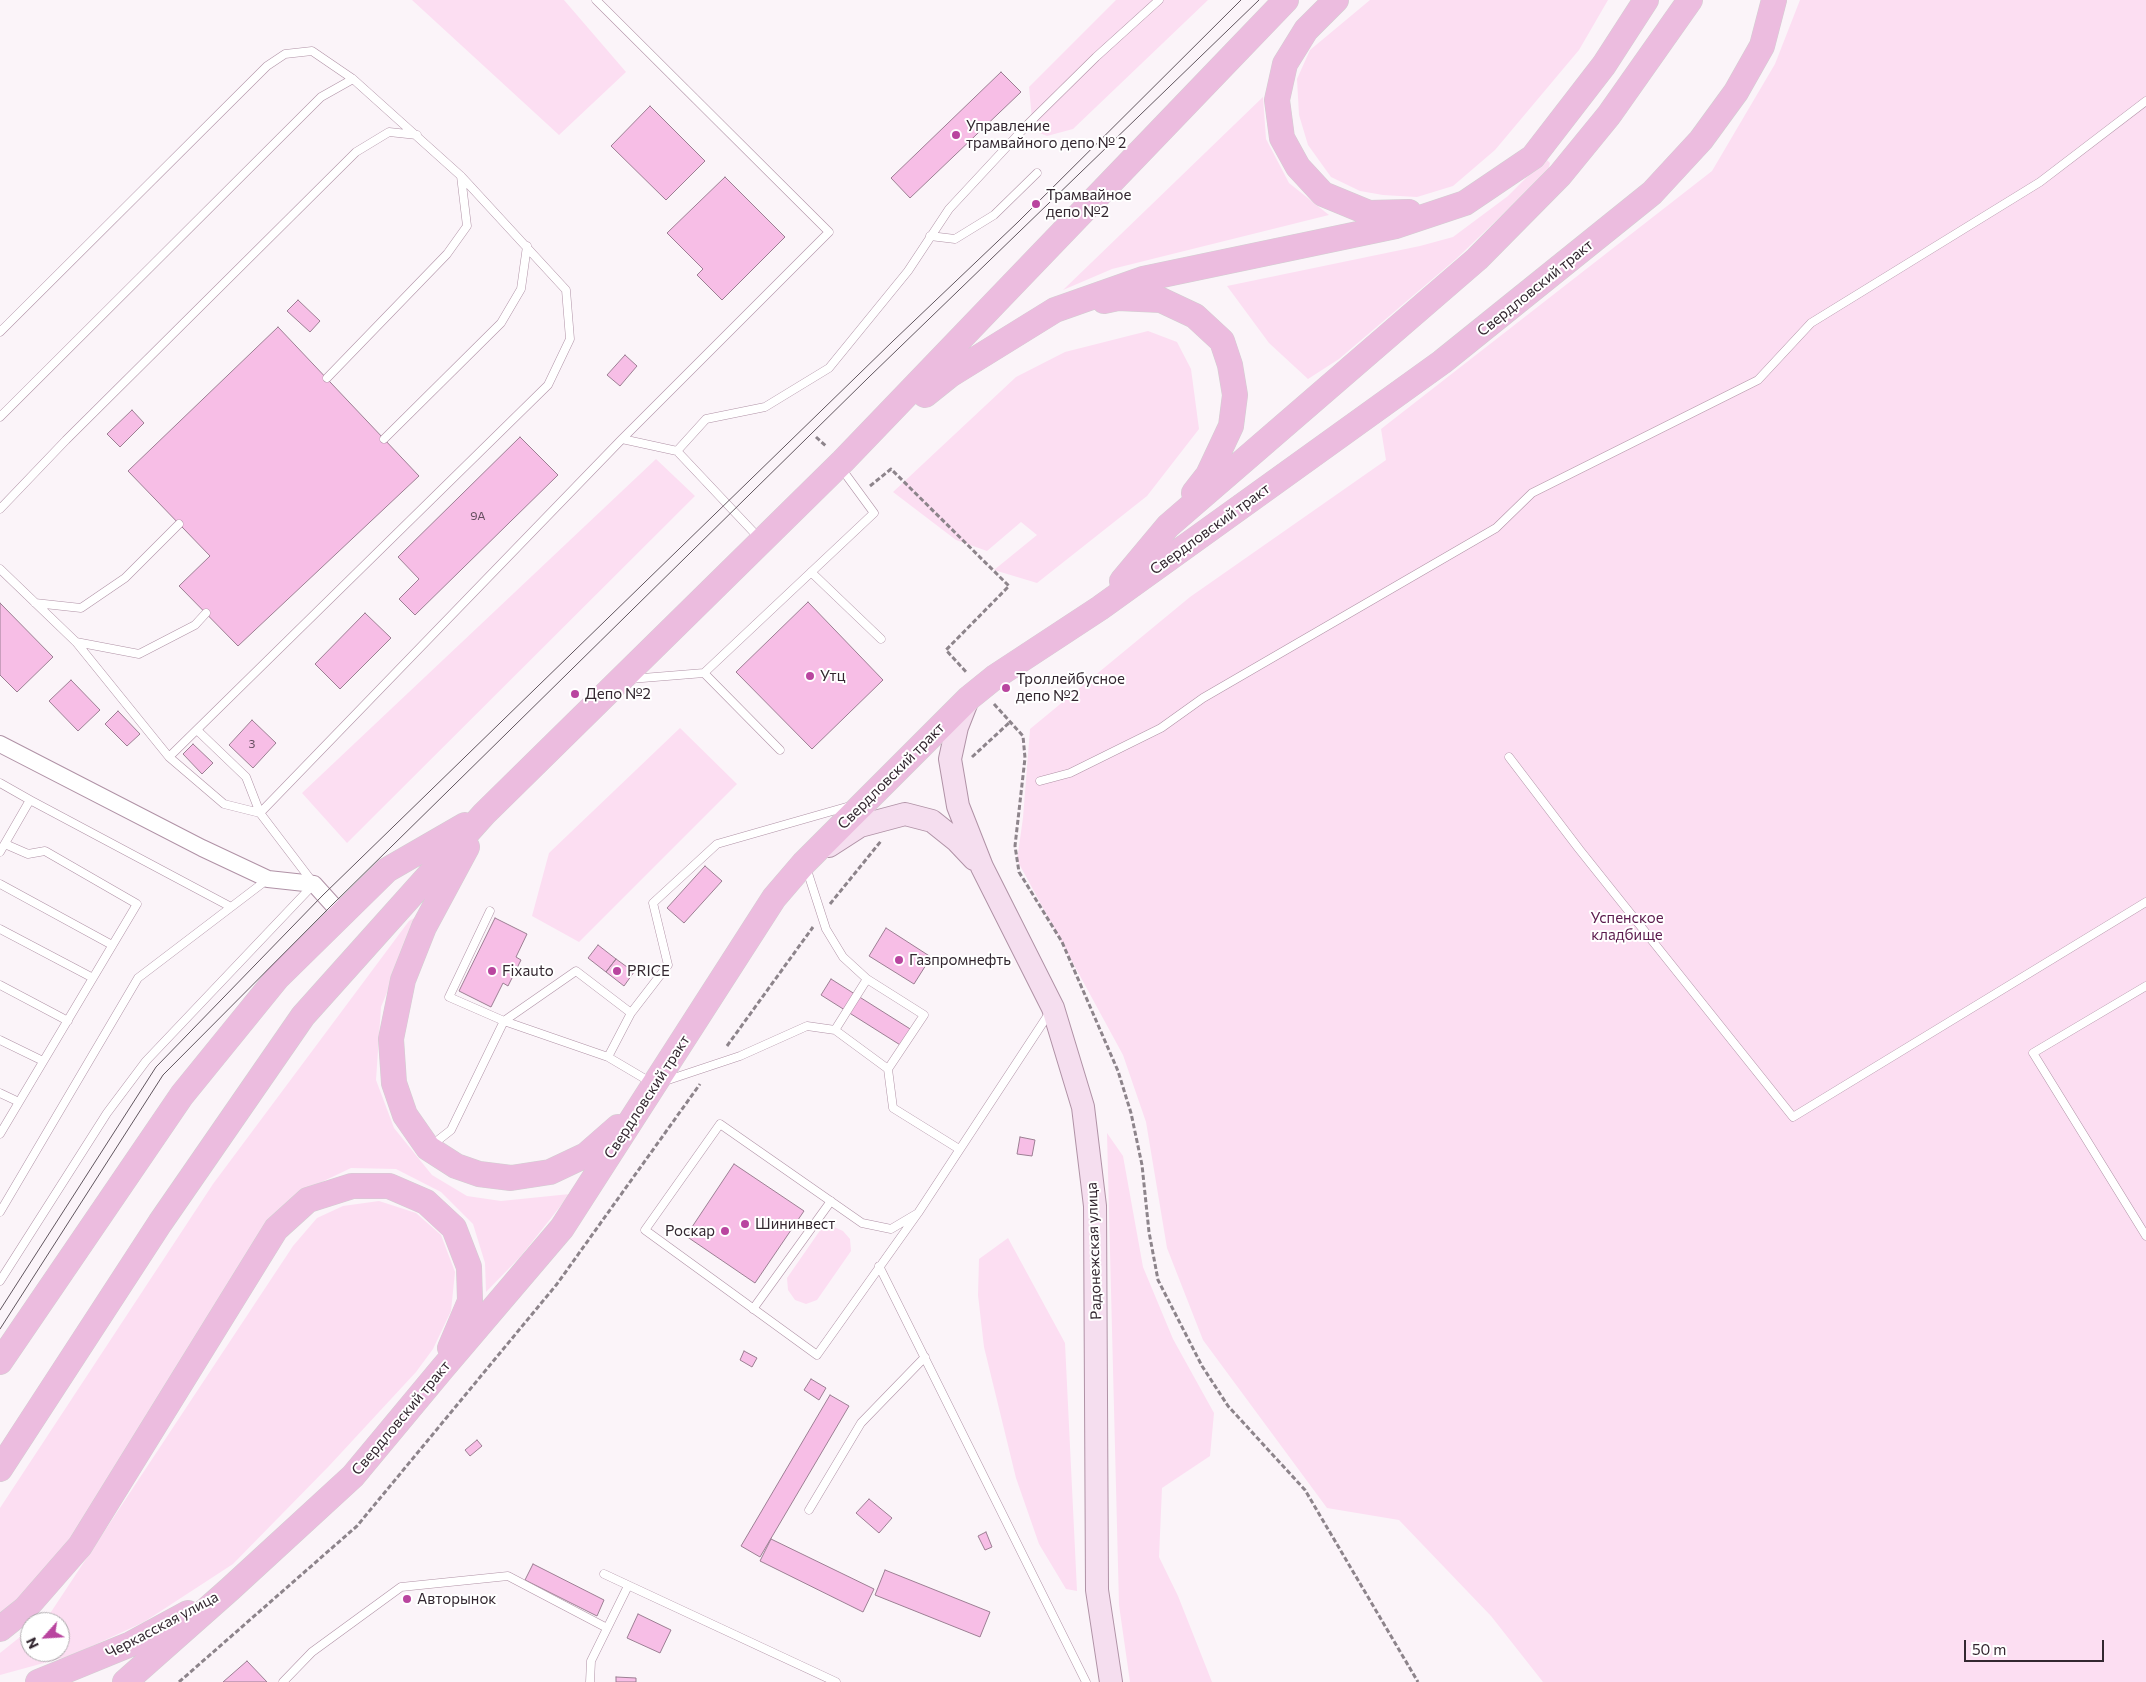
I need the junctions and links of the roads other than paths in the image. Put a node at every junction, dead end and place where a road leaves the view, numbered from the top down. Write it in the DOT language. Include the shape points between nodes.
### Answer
graph roads {
  1 [pos="596,0"];
  2 [pos="1159,0"];
  3 [pos="1286,0"];
  4 [pos="1336,0"];
  5 [pos="1646,0"];
  6 [pos="1690,0"];
  7 [pos="1774,0"];
  8 [pos="353,79"];
  9 [pos="2146,101"];
  10 [pos="417,135"];
  11 [pos="1037,173"];
  12 [pos="461,176"];
  13 [pos="1465,202"];
  14 [pos="930,236"];
  15 [pos="527,246"];
  16 [pos="1055,310"];
  17 [pos="0,332"];
  18 [pos="327,378"];
  19 [pos="0,417"];
  20 [pos="384,439"];
  21 [pos="622,439"];
  22 [pos="677,451"];
  23 [pos="841,463"];
  24 [pos="0,509"];
  25 [pos="179,524"];
  26 [pos="1168,526"];
  27 [pos="762,541"];
  28 [pos="0,569"];
  29 [pos="811,572"];
  30 [pos="35,603"];
  31 [pos="1100,608"];
  32 [pos="206,613"];
  33 [pos="881,639"];
  34 [pos="76,642"];
  35 [pos="704,673"];
  36 [pos="618,680"];
  37 [pos="975,694"];
  38 [pos="197,730"];
  39 [pos="0,744"];
  40 [pos="780,750"];
  41 [pos="169,757"];
  42 [pos="1510,757"];
  43 [pos="1040,781"];
  44 [pos="0,783"];
  45 [pos="30,800"];
  46 [pos="865,802"];
  47 [pos="260,813"];
  48 [pos="484,814"];
  49 [pos="5,844"];
  50 [pos="0,852"];
  51 [pos="804,863"];
  52 [pos="982,867"];
  53 [pos="268,879"];
  54 [pos="0,884"];
  55 [pos="314,884"];
  56 [pos="2146,902"];
  57 [pos="231,907"];
  58 [pos="490,911"];
  59 [pos="342,915"];
  60 [pos="0,929"];
  61 [pos="112,946"];
  62 [pos="93,978"];
  63 [pos="866,979"];
  64 [pos="0,985"];
  65 [pos="2146,986"];
  66 [pos="1053,1008"];
  67 [pos="631,1013"];
  68 [pos="68,1020"];
  69 [pos="504,1021"];
  70 [pos="836,1030"];
  71 [pos="0,1040"];
  72 [pos="608,1057"];
  73 [pos="43,1062"];
  74 [pos="888,1069"];
  75 [pos="655,1084"];
  76 [pos="0,1093"];
  77 [pos="19,1102"];
  78 [pos="640,1108"];
  79 [pos="0,1134"];
  80 [pos="428,1148"];
  81 [pos="959,1149"];
  82 [pos="831,1201"];
  83 [pos="0,1212"];
  84 [pos="918,1213"];
  85 [pos="2146,1236"];
  86 [pos="879,1266"];
  87 [pos="0,1281"];
  88 [pos="753,1309"];
  89 [pos="925,1357"];
  90 [pos="0,1362"];
  91 [pos="442,1369"];
  92 [pos="0,1469"];
  93 [pos="809,1510"];
  94 [pos="604,1574"];
  95 [pos="628,1586"];
  96 [pos="230,1589"];
  97 [pos="607,1628"];
  98 [pos="0,1629"];
  99 [pos="38,1682"];
  100 [pos="124,1682"];
  101 [pos="283,1682"];
  102 [pos="590,1682"];
  103 [pos="836,1682"];
  104 [pos="1086,1682"];
  105 [pos="1111,1682"];
  1 -- 21 [label="lane" via="829,232"];
  2 -- 14 [label="lane" via="1096,56 1028,124 949,209"];
  3 -- 23 [label="main road"];
  4 -- 13 [label="main road" via="1306,30 1285,64 1277,100 1282,138 1298,167 1323,194 1369,212 1419,212"];
  5 -- 13 [label="main road" via="1604,65 1533,157"];
  6 -- 26 [label="main road" via="1609,115 1560,175 1477,259"];
  7 -- 31 [label="main road, Свердловский тракт" via="1762,46 1736,92 1701,140 1652,193 1442,362"];
  8 -- 10 [label="lane"];
  8 -- 17 [label="lane" via="312,51 285,54 267,66"];
  8 -- 19 [label="lane" via="321,96"];
  9 -- 43 [label="lane" via="2040,182 1811,323 1758,380 1532,493 1496,528 1203,698 1161,728 1070,773"];
  10 -- 12 [label="lane"];
  10 -- 24 [label="lane" via="389,132 356,152"];
  11 -- 14 [label="lane" via="994,215 955,239"];
  12 -- 15 [label="lane"];
  12 -- 18 [label="lane" via="467,226 448,254"];
  13 -- 16 [label="main road" via="1396,226 1143,279"];
  14 -- 22 [label="lane" via="883,304 829,368 765,407 706,419"];
  15 -- 20 [label="lane" via="521,289 501,324"];
  15 -- 38 [label="lane" via="566,290 570,339 548,385"];
  16 -- 23 [label="main road" via="950,374"];
  16 -- 26 [label="main road, Свердловский тракт" via="1118,298 1161,300 1196,316 1222,341 1235,395 1230,426 1208,475"];
  21 -- 22 [label="lane"];
  21 -- 47 [label="lane"];
  22 -- 27 [label="lane"];
  23 -- 27 [label="main road"];
  23 -- 29 [label="lane" via="874,513"];
  25 -- 30 [label="lane" via="125,578 81,608"];
  26 -- 31 [label="main road"];
  27 -- 36 [label="main road"];
  28 -- 30 [label="lane"];
  29 -- 33 [label="lane"];
  29 -- 35 [label="lane"];
  30 -- 34 [label="lane"];
  31 -- 37 [label="main road, Свердловский тракт" via="995,677"];
  32 -- 34 [label="lane" via="195,625 139,654"];
  34 -- 41 [label="lane"];
  35 -- 36 [label="lane"];
  35 -- 40 [label="lane"];
  36 -- 48 [label="main road"];
  37 -- 46 [label="main road, Свердловский тракт"];
  37 -- 52 [label="street, Радонежская улица" via="956,727 950,759 958,806"];
  38 -- 41 [label="lane"];
  38 -- 47 [label="lane" via="246,777"];
  39 -- 53 [label="street"];
  41 -- 47 [label="lane" via="224,804"];
  42 -- 56 [label="lane" via="1579,849 1794,1117"];
  44 -- 45 [label="lane"];
  45 -- 49 [label="lane"];
  45 -- 57 [label="lane"];
  46 -- 51 [label="main road, Свердловский тракт"];
  46 -- 67 [label="lane" via="717,844 653,903 668,965"];
  47 -- 55 [label="lane"];
  48 -- 59 [label="main road" via="387,870"];
  48 -- 80 [label="main road" via="424,927 403,980 391,1039 394,1083 405,1115"];
  48 -- 92 [label="main road" via="303,1016 160,1222"];
  49 -- 50 [label="lane"];
  49 -- 61 [label="lane" via="28,854 45,852 137,904"];
  51 -- 52 [label="street" via="860,826 905,814 932,821 958,841"];
  51 -- 63 [label="lane" via="826,929 843,957"];
  51 -- 75 [label="main road, Свердловский тракт" via="774,898"];
  52 -- 66 [label="street, Радонежская улица"];
  53 -- 55 [label="street"];
  53 -- 57 [label="lane"];
  54 -- 61 [label="lane"];
  55 -- 59 [label="street"];
  55 -- 87 [label="lane" via="146,1061 107,1112"];
  57 -- 83 [label="lane" via="138,978"];
  58 -- 69 [label="lane" via="449,997"];
  59 -- 90 [label="main road" via="277,978 182,1095"];
  60 -- 62 [label="lane"];
  61 -- 62 [label="lane"];
  62 -- 68 [label="lane"];
  63 -- 70 [label="lane"];
  63 -- 74 [label="lane" via="924,1015"];
  64 -- 68 [label="lane"];
  65 -- 85 [label="lane" via="2033,1053"];
  66 -- 81 [label="lane"];
  66 -- 105 [label="street, Радонежская улица" via="1083,1107 1095,1206 1097,1590"];
  67 -- 69 [label="lane" via="576,971"];
  67 -- 72 [label="lane"];
  68 -- 73 [label="lane"];
  69 -- 72 [label="lane"];
  69 -- 80 [label="lane" via="451,1130"];
  70 -- 74 [label="lane"];
  70 -- 75 [label="lane" via="807,1026 740,1056"];
  71 -- 73 [label="lane"];
  72 -- 75 [label="lane"];
  73 -- 77 [label="lane"];
  74 -- 81 [label="lane" via="892,1108"];
  75 -- 78 [label="main road, Свердловский тракт"];
  76 -- 77 [label="lane"];
  77 -- 79 [label="lane"];
  78 -- 80 [label="main road" via="586,1154 550,1172 511,1178 479,1174 456,1166"];
  78 -- 91 [label="main road, Свердловский тракт" via="562,1228"];
  81 -- 84 [label="lane"];
  82 -- 84 [label="lane" via="862,1223 891,1229"];
  82 -- 88 [label="lane"];
  82 -- 88 [label="lane" via="720,1124 644,1230"];
  84 -- 86 [label="lane"];
  86 -- 88 [label="lane" via="817,1355"];
  86 -- 89 [label="lane"];
  89 -- 93 [label="lane" via="861,1423"];
  89 -- 104 [label="lane"];
  91 -- 96 [label="main road, Свердловский тракт" via="353,1476"];
  91 -- 98 [label="main road" via="470,1301 470,1267 454,1228 426,1202 389,1186 352,1186 308,1200 276,1229 80,1546 25,1609"];
  94 -- 95 [label="lane"];
  95 -- 97 [label="lane"];
  95 -- 103 [label="lane"];
  96 -- 99 [label="main road, Черкасская улица" via="131,1644"];
  96 -- 100 [label="main road, Свердловский тракт"];
  97 -- 101 [label="lane" via="508,1576 402,1587 312,1652"];
  97 -- 102 [label="lane" via="590,1661"];
}
